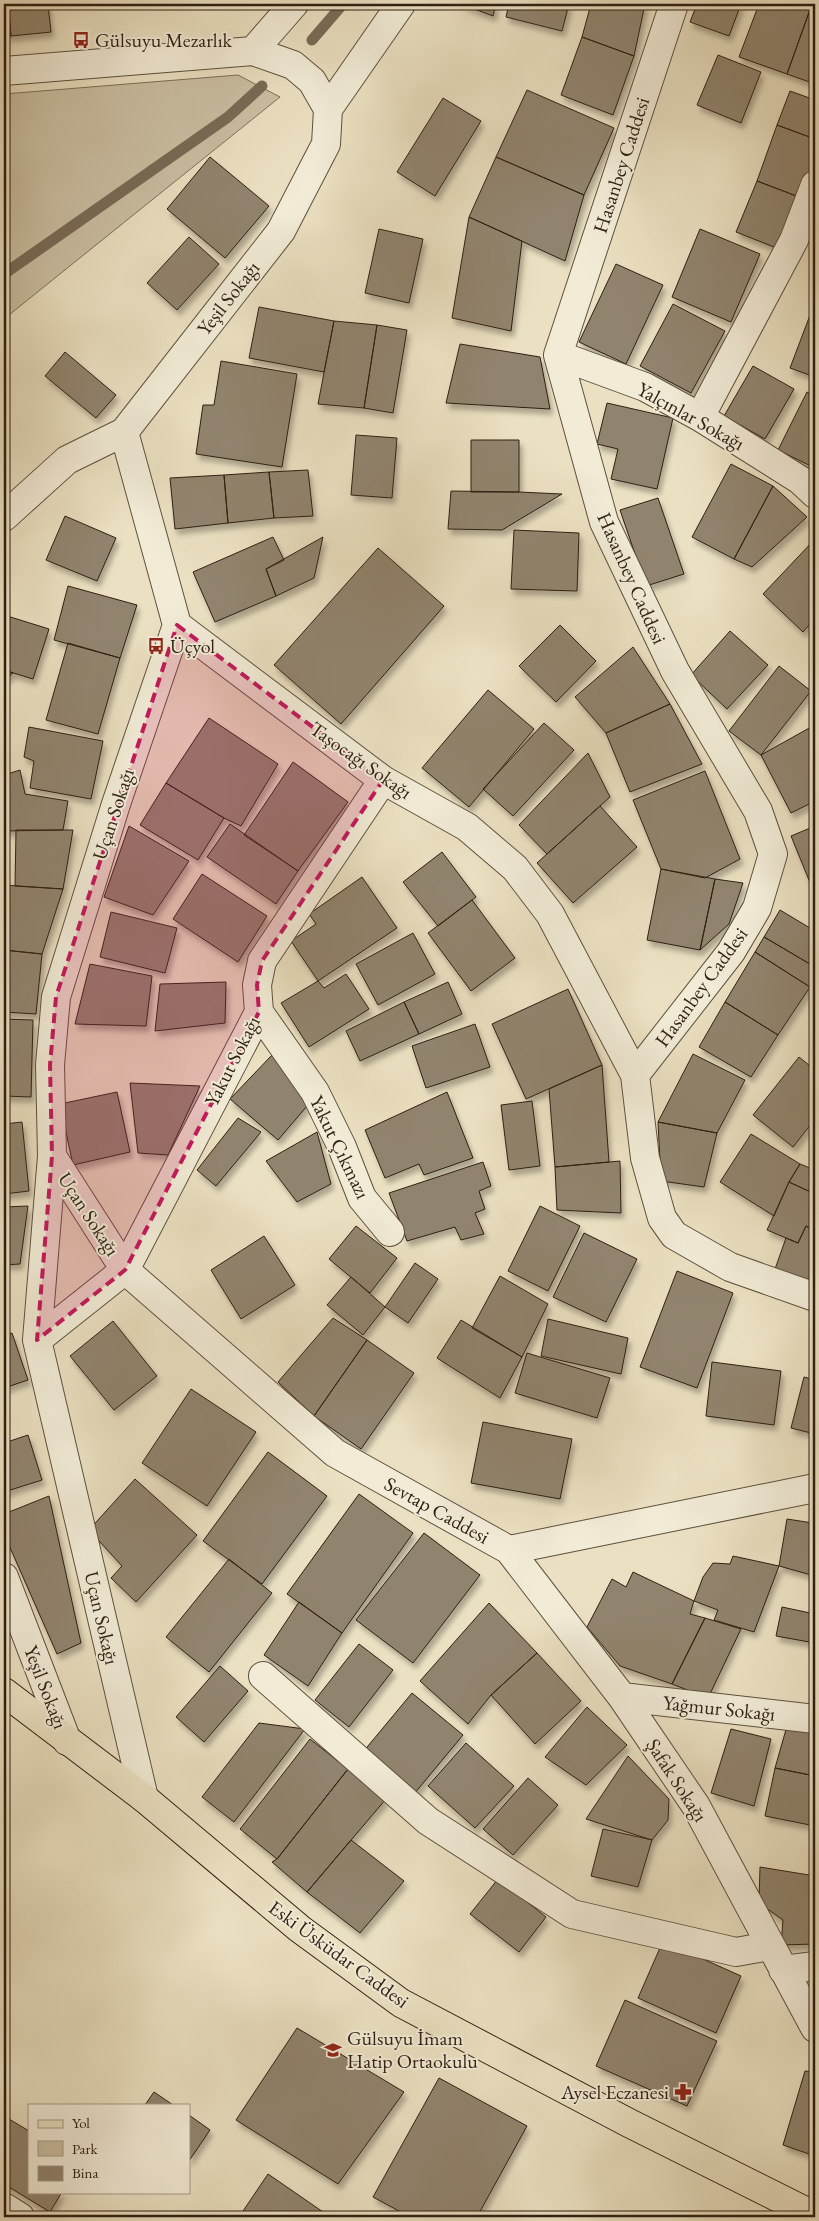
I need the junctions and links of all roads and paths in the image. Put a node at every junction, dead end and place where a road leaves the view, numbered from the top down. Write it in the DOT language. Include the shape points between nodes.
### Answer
graph roads {
  1 [pos="294,4"];
  2 [pos="401,4"];
  3 [pos="674,4"];
  4 [pos="253,51"];
  5 [pos="4,70"];
  6 [pos="328,108"];
  7 [pos="815,185"];
  8 [pos="558,355"];
  9 [pos="700,416"];
  10 [pos="124,432"];
  11 [pos="815,494"];
  12 [pos="4,517"];
  13 [pos="177,625"];
  14 [pos="384,780"];
  15 [pos="259,1012"];
  16 [pos="635,1075"];
  17 [pos="52,1156"];
  18 [pos="390,1232"];
  19 [pos="125,1270"];
  20 [pos="815,1297"];
  21 [pos="37,1340"];
  22 [pos="815,1488"];
  23 [pos="509,1550"];
  24 [pos="4,1577"];
  25 [pos="263,1676"];
  26 [pos="4,1692"];
  27 [pos="622,1697"];
  28 [pos="815,1719"];
  29 [pos="68,1741"];
  30 [pos="144,1798"];
  31 [pos="770,1946"];
  32 [pos="815,1966"];
  33 [pos="783,1970"];
  34 [pos="815,2028"];
  35 [pos="4,2207"];
  36 [pos="815,2216"];
  37 [pos="20,2217"];
  1 -- 4 [label="street"];
  2 -- 6 [label="street"];
  3 -- 8 [label="street, Hasanbey Caddesi"];
  4 -- 5 [label="street"];
  4 -- 6 [label="street" via="293,65 312,81"];
  6 -- 10 [label="street, Yeşil Sokağı" via="326,144 281,231"];
  7 -- 9 [label="street" via="794,240"];
  8 -- 9 [label="street, Yalçınlar Sokağı" via="645,387"];
  8 -- 16 [label="street, Hasanbey Caddesi" via="604,522 675,671 758,811 774,854 757,908 731,952"];
  9 -- 11 [label="street, Yalçınlar Sokağı" via="800,480"];
  10 -- 12 [label="street, Yeşil Sokağı" via="67,460"];
  10 -- 13 [label="street"];
  13 -- 14 [label="street, Taşocağı Sokağı"];
  13 -- 17 [label="street, Uçan Sokağı" via="116,804 56,997 50,1064"];
  14 -- 15 [label="street, Yakut Sokağı" via="262,960 256,985"];
  14 -- 16 [label="street, Taşocağı Sokağı" via="467,827 514,868 550,914"];
  15 -- 18 [label="street, Yakut Çıkmazı" via="315,1092 362,1198"];
  15 -- 19 [label="street, Yakut Sokağı"];
  16 -- 20 [label="street" via="645,1158 662,1218 674,1235 730,1267"];
  17 -- 19 [label="street, Uçan Sokağı"];
  17 -- 21 [label="street"];
  19 -- 21 [label="street, Uçan Sokağı"];
  19 -- 23 [label="street, Sevtap Caddesi" via="335,1453"];
  21 -- 30 [label="street, Uçan Sokağı"];
  22 -- 23 [label="street, Sevtap Caddesi"];
  23 -- 27 [label="street, Şafak Sokağı"];
  24 -- 29 [label="street, Yeşil Sokağı"];
  25 -- 31 [label="street" via="428,1821 572,1914 736,1952"];
  26 -- 29 [label="main road, Eski Üsküdar Caddesi"];
  27 -- 28 [label="street, Yağmur Sokağı"];
  27 -- 31 [label="street, Şafak Sokağı" via="696,1806"];
  29 -- 30 [label="main road, Eski Üsküdar Caddesi"];
  30 -- 36 [label="main road, Eski Üsküdar Caddesi" via="300,1929 401,2003"];
  31 -- 33 [label="street, Şafak Sokağı"];
  32 -- 33 [label="street"];
  33 -- 34 [label="street, Şafak Sokağı"];
  35 -- 37 [label="street"];
}
